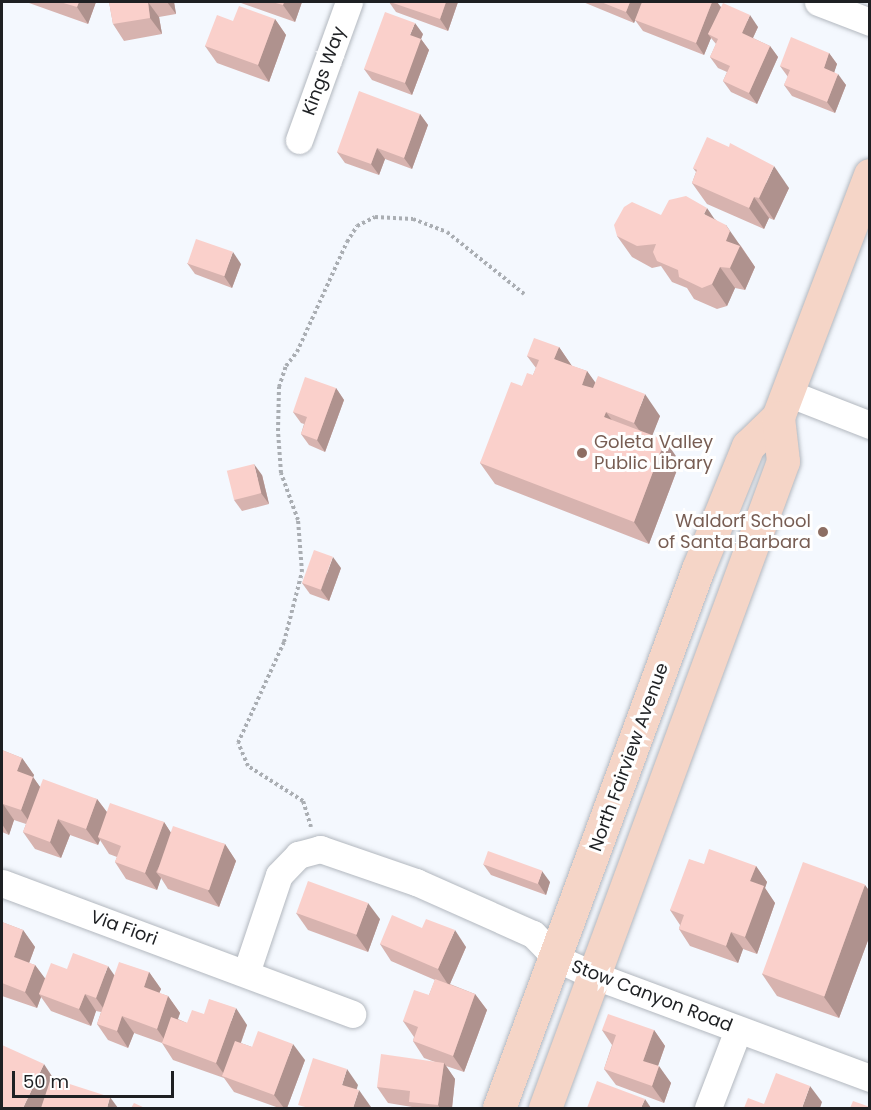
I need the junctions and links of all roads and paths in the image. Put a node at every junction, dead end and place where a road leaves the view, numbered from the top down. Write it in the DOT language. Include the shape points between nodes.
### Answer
graph roads {
  1 [pos="349,2"];
  2 [pos="818,2"];
  3 [pos="870,22"];
  4 [pos="299,140"];
  5 [pos="866,192"];
  6 [pos="524,294"];
  7 [pos="783,405"];
  8 [pos="870,425"];
  9 [pos="310,850"];
  10 [pos="2,883"];
  11 [pos="556,958"];
  12 [pos="246,972"];
  13 [pos="593,975"];
  14 [pos="352,1014"];
  15 [pos="738,1030"];
  16 [pos="870,1078"];
  17 [pos="499,1108"];
  18 [pos="545,1108"];
  19 [pos="708,1108"];
  1 -- 4 [label="street, Kings Way"];
  2 -- 3 [label="street"];
  5 -- 7 [label="main road, North Fairview Avenue"];
  6 -- 9 [label="path" via="447,232 413,219 375,217 357,226 347,242 297,352 286,366 279,387 281,473 298,520 302,573 284,642 238,743 248,766 303,801 309,812"];
  7 -- 8 [label="street"];
  7 -- 11 [label="main road, North Fairview Avenue" via="748,446 729,492"];
  7 -- 13 [label="main road, North Fairview Avenue" via="783,461"];
  9 -- 11 [label="street, Stow Canyon Road" via="336,853 468,905 533,934"];
  9 -- 12 [label="street" via="286,864 279,875"];
  10 -- 12 [label="street, Via Fiori"];
  11 -- 13 [label="street, Stow Canyon Road"];
  11 -- 17 [label="main road, North Fairview Avenue"];
  12 -- 14 [label="street, Via Fiori"];
  13 -- 15 [label="street, Stow Canyon Road"];
  13 -- 18 [label="main road, North Fairview Avenue"];
  15 -- 16 [label="street, Stow Canyon Road"];
  15 -- 19 [label="street"];
}
